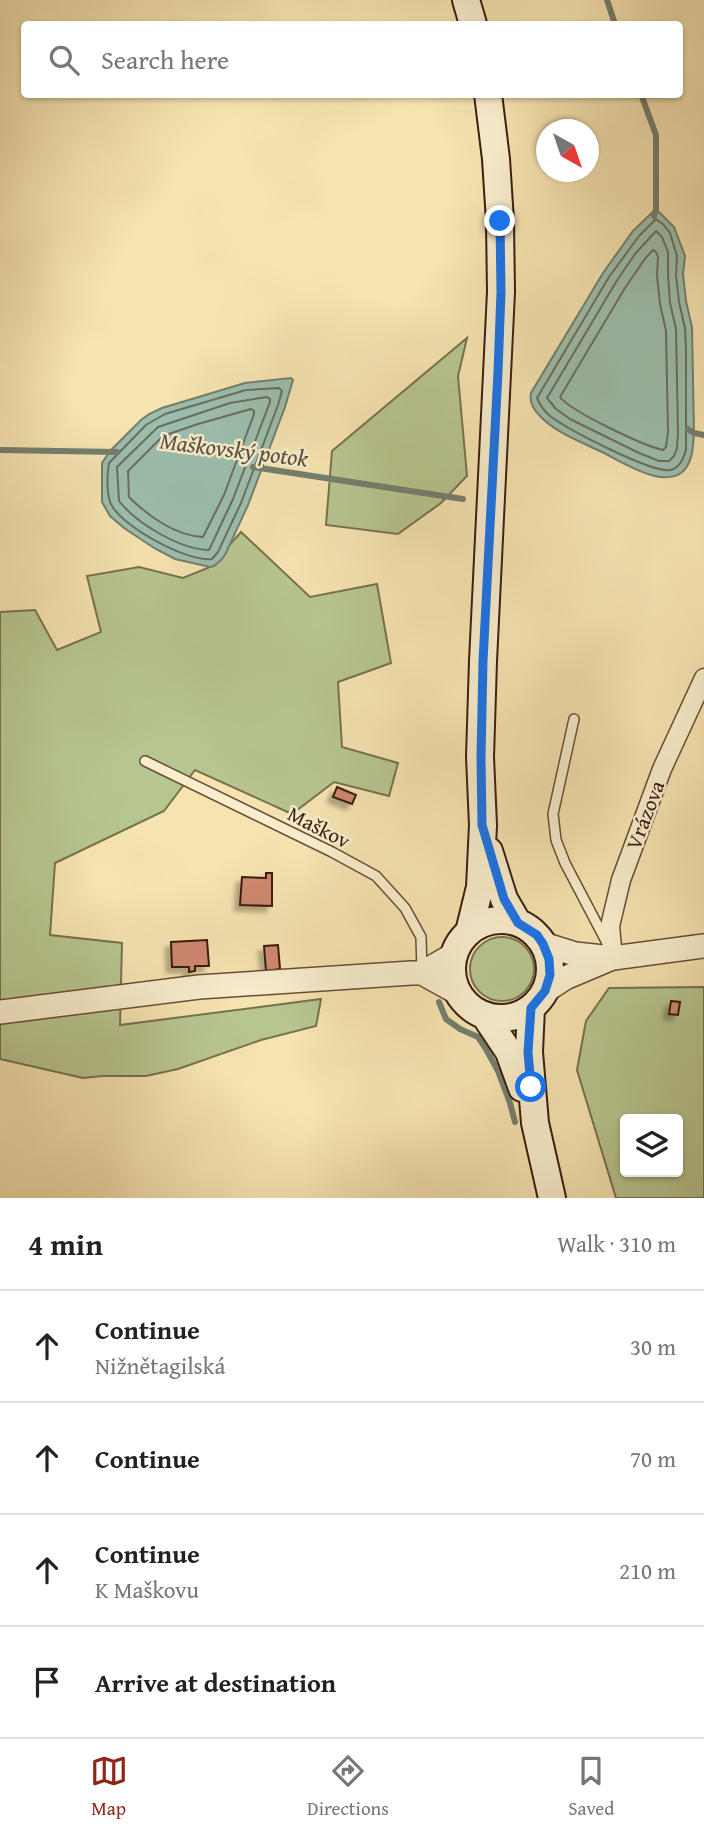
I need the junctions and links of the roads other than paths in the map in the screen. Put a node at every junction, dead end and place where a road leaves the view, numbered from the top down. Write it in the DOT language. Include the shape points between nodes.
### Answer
graph roads {
  1 [pos="466,0"];
  2 [pos="472,21"];
  3 [pos="488,98"];
  4 [pos="704,678"];
  5 [pos="574,719"];
  6 [pos="145,761"];
  7 [pos="482,825"];
  8 [pos="518,923"];
  9 [pos="469,932"];
  10 [pos="543,944"];
  11 [pos="704,946"];
  12 [pos="453,955"];
  13 [pos="613,958"];
  14 [pos="422,973"];
  15 [pos="458,993"];
  16 [pos="538,999"];
  17 [pos="0,1012"];
  18 [pos="485,1016"];
  19 [pos="535,1123"];
  20 [pos="552,1198"];
  1 -- 2 [label="main road"];
  3 -- 7 [label="main road" via="497,171 501,292 483,661"];
  4 -- 13 [label="street, Vrázova" via="621,880 610,926"];
  5 -- 13 [label="lane" via="553,814 556,840"];
  6 -- 14 [label="lane, Maškov" via="376,876 405,908 421,937"];
  7 -- 8 [label="main road" via="504,899"];
  7 -- 9 [label="main road" via="480,887"];
  8 -- 9 [label="main road" via="492,921"];
  8 -- 10 [label="main road"];
  9 -- 12 [label="main road"];
  10 -- 13 [label="street" via="575,954"];
  10 -- 16 [label="main road" via="550,975"];
  11 -- 13 [label="street"];
  12 -- 14 [label="street"];
  12 -- 15 [label="main road" via="451,968"];
  13 -- 16 [label="street" via="565,978"];
  14 -- 15 [label="street"];
  14 -- 17 [label="street" via="199,987"];
  15 -- 18 [label="main road"];
  16 -- 18 [label="main road" via="517,1016"];
  16 -- 19 [label="main road" via="528,1052"];
  18 -- 19 [label="main road" via="509,1052"];
  19 -- 20 [label="main road"];
}
